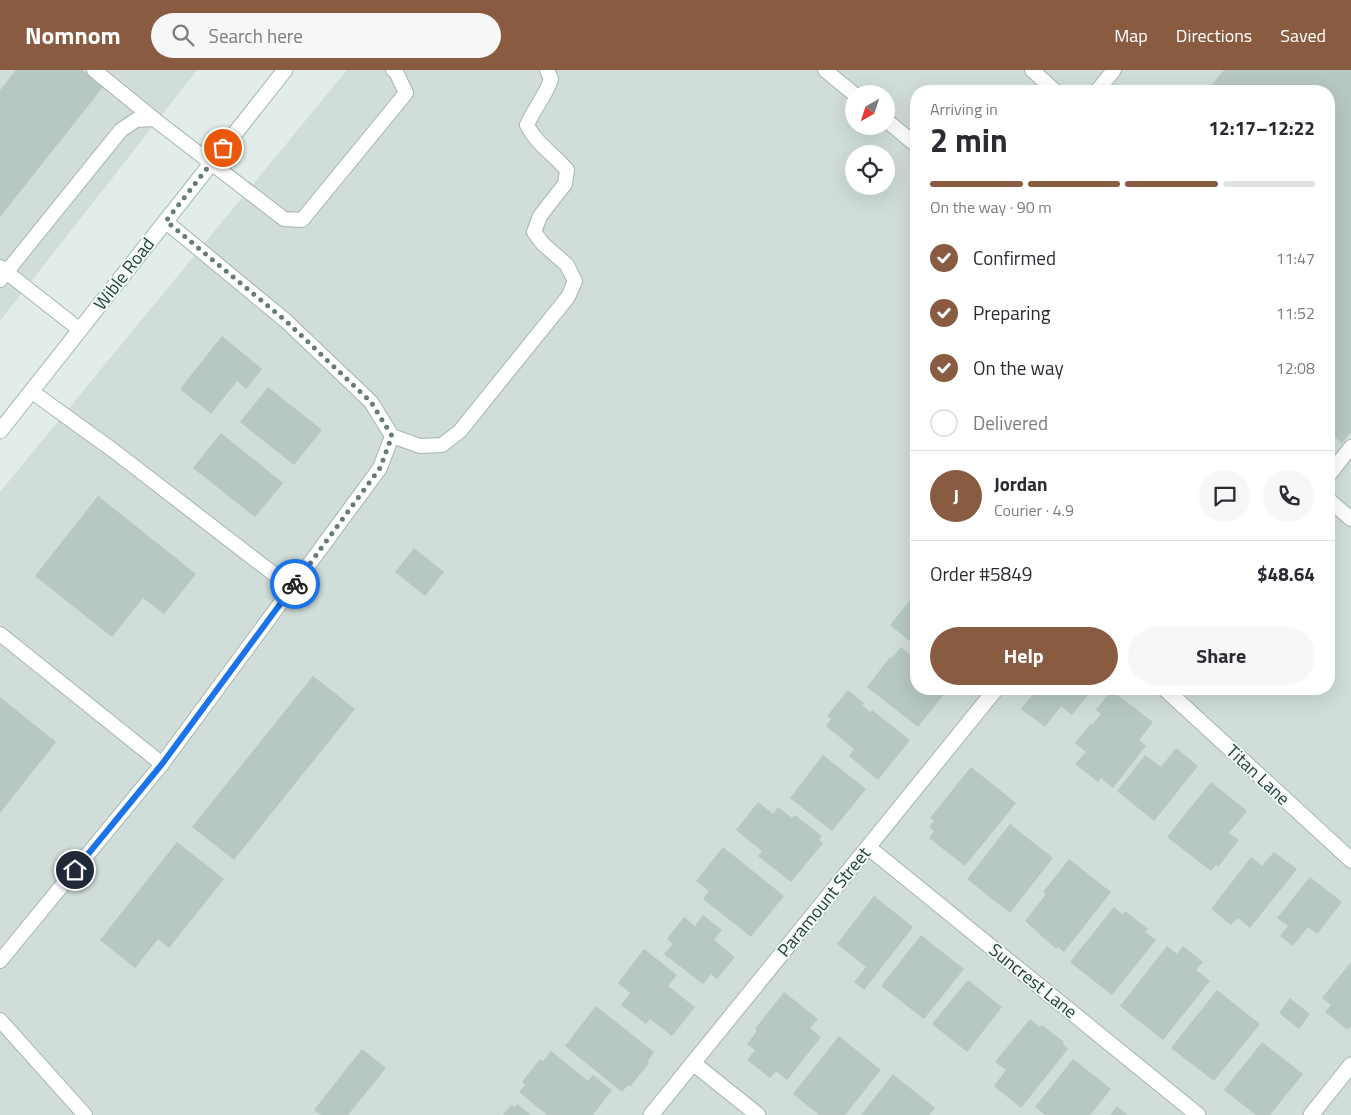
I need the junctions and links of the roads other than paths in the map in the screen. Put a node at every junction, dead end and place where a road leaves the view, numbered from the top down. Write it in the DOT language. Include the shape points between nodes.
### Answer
graph roads {
  1 [pos="94,70"];
  2 [pos="286,70"];
  3 [pos="393,70"];
  4 [pos="547,70"];
  5 [pos="825,70"];
  6 [pos="1032,70"];
  7 [pos="1114,70"];
  8 [pos="1049,85"];
  9 [pos="1102,85"];
  10 [pos="845,87"];
  11 [pos="154,119"];
  12 [pos="895,128"];
  13 [pos="910,140"];
  14 [pos="212,162"];
  15 [pos="166,221"];
  16 [pos="2,273"];
  17 [pos="80,330"];
  18 [pos="31,391"];
  19 [pos="0,431"];
  20 [pos="392,436"];
  21 [pos="1351,447"];
  22 [pos="1335,467"];
  23 [pos="1335,505"];
  24 [pos="1351,519"];
  25 [pos="292,588"];
  26 [pos="0,634"];
  27 [pos="991,695"];
  28 [pos="1172,695"];
  29 [pos="162,764"];
  30 [pos="868,847"];
  31 [pos="1351,860"];
  32 [pos="0,961"];
  33 [pos="0,1020"];
  34 [pos="693,1063"];
  35 [pos="1351,1065"];
  36 [pos="85,1115"];
  37 [pos="651,1115"];
  38 [pos="758,1115"];
  39 [pos="1198,1115"];
  40 [pos="1311,1115"];
  1 -- 11 [label="lane"];
  2 -- 14 [label="street, Wible Road"];
  3 -- 14 [label="lane" via="406,93 302,220 284,218"];
  4 -- 20 [label="lane" via="551,79 548,92 532,112 527,125 533,137 568,170 565,184 540,216 534,232 567,264 575,281 568,297 460,431 442,446 420,446"];
  5 -- 10 [label="lane"];
  6 -- 8 [label="lane"];
  7 -- 9 [label="lane"];
  11 -- 14 [label="lane"];
  11 -- 16 [label="lane" via="136,120 121,130"];
  12 -- 13 [label="lane"];
  14 -- 15 [label="street, Wible Road"];
  15 -- 17 [label="street, Wible Road"];
  15 -- 20 [label="lane" via="286,321 371,402"];
  16 -- 17 [label="lane"];
  17 -- 18 [label="street, Wible Road"];
  18 -- 19 [label="street, Wible Road"];
  18 -- 25 [label="lane"];
  20 -- 25 [label="lane" via="380,468"];
  21 -- 22 [label="lane"];
  23 -- 24 [label="lane"];
  25 -- 29 [label="lane"];
  26 -- 29 [label="lane"];
  27 -- 30 [label="street, Paramount Street"];
  28 -- 31 [label="street, Titan Lane"];
  29 -- 32 [label="lane"];
  30 -- 34 [label="street, Paramount Street"];
  30 -- 39 [label="street, Suncrest Lane"];
  33 -- 36 [label="lane"];
  34 -- 37 [label="street, Paramount Street"];
  34 -- 38 [label="street"];
  35 -- 40 [label="street"];
}
